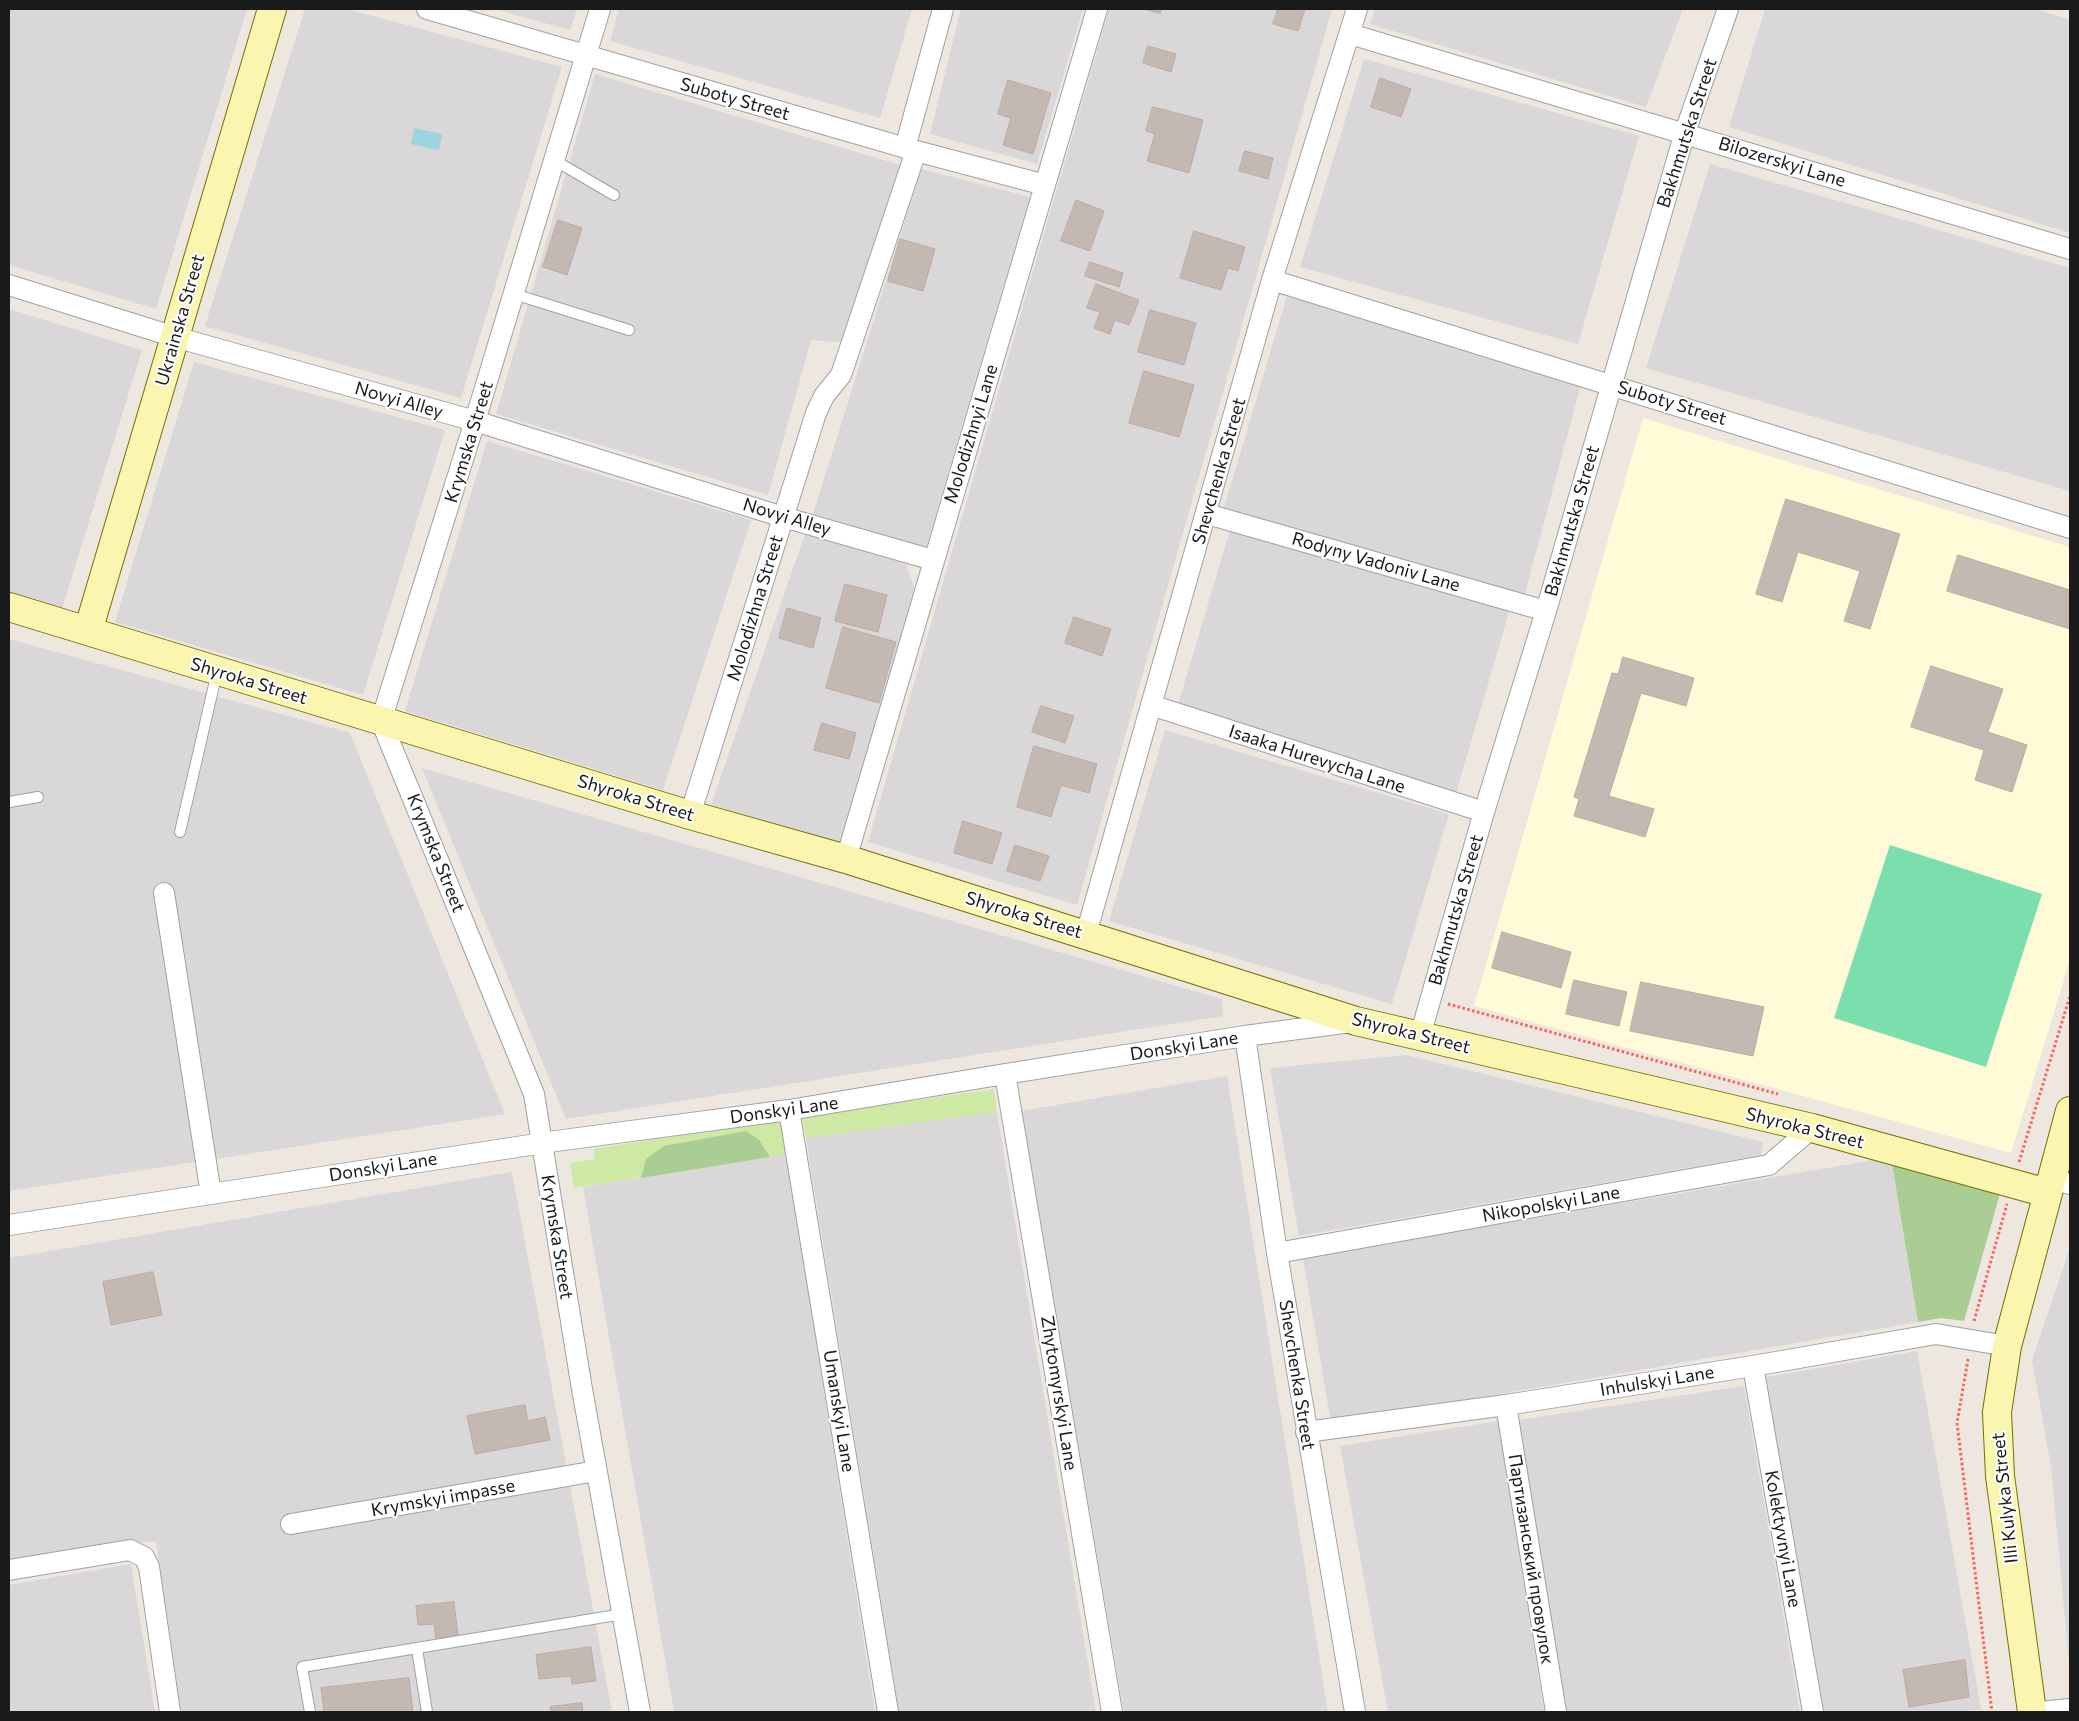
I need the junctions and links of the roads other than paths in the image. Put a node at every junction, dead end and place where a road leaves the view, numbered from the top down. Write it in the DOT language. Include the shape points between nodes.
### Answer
graph roads {
  1 [pos="272,9"];
  2 [pos="427,9"];
  3 [pos="600,9"];
  4 [pos="943,9"];
  5 [pos="1097,9"];
  6 [pos="1357,9"];
  7 [pos="1728,9"];
  8 [pos="1350,34"];
  9 [pos="585,56"];
  10 [pos="1685,132"];
  11 [pos="910,150"];
  12 [pos="554,160"];
  13 [pos="1045,185"];
  14 [pos="614,195"];
  15 [pos="2070,249"];
  16 [pos="1272,280"];
  17 [pos="9,285"];
  18 [pos="514,294"];
  19 [pos="629,330"];
  20 [pos="175,337"];
  21 [pos="1611,384"];
  22 [pos="476,421"];
  23 [pos="1207,514"];
  24 [pos="783,517"];
  25 [pos="2070,528"];
  26 [pos="933,560"];
  27 [pos="9,607"];
  28 [pos="1546,611"];
  29 [pos="88,631"];
  30 [pos="217,671"];
  31 [pos="1151,705"];
  32 [pos="381,721"];
  33 [pos="38,798"];
  34 [pos="9,802"];
  35 [pos="1484,812"];
  36 [pos="690,815"];
  37 [pos="180,832"];
  38 [pos="846,859"];
  39 [pos="164,893"];
  40 [pos="1086,934"];
  41 [pos="1356,1021"];
  42 [pos="1245,1036"];
  43 [pos="1420,1036"];
  44 [pos="1005,1074"];
  45 [pos="789,1110"];
  46 [pos="2070,1111"];
  47 [pos="1812,1128"];
  48 [pos="542,1143"];
  49 [pos="2056,1185"];
  50 [pos="211,1194"];
  51 [pos="9,1225"];
  52 [pos="1277,1253"];
  53 [pos="2007,1346"];
  54 [pos="1753,1366"];
  55 [pos="1506,1405"];
  56 [pos="1306,1432"];
  57 [pos="596,1471"];
  58 [pos="290,1524"];
  59 [pos="9,1570"];
  60 [pos="622,1614"];
  61 [pos="417,1649"];
  62 [pos="2070,1709"];
  63 [pos="170,1712"];
  64 [pos="310,1712"];
  65 [pos="427,1712"];
  66 [pos="640,1712"];
  67 [pos="888,1712"];
  68 [pos="1112,1712"];
  69 [pos="1355,1712"];
  70 [pos="1556,1712"];
  71 [pos="1812,1712"];
  72 [pos="2032,1712"];
  73 [pos="2040,1712"];
  1 -- 20 [label="street, Ukrainska Street"];
  2 -- 9 [label="street, Suboty Street"];
  3 -- 9 [label="street, Krymska Street"];
  4 -- 11 [label="street, Molodizhna Street"];
  5 -- 13 [label="street, Molodizhnyi Lane"];
  6 -- 8 [label="street, Shevchenka Street"];
  7 -- 10 [label="street, Bakhmutska Street"];
  8 -- 10 [label="street, Bilozerskyi Lane"];
  8 -- 16 [label="street, Shevchenka Street"];
  9 -- 11 [label="street, Suboty Street"];
  9 -- 12 [label="street, Krymska Street"];
  10 -- 15 [label="street, Bilozerskyi Lane"];
  10 -- 21 [label="street, Bakhmutska Street"];
  11 -- 13 [label="street, Suboty Street"];
  11 -- 24 [label="street, Molodizhna Street" via="840,375 819,404"];
  12 -- 14 [label="lane"];
  12 -- 18 [label="street, Krymska Street"];
  13 -- 26 [label="street, Molodizhnyi Lane"];
  16 -- 21 [label="street, Suboty Street"];
  16 -- 23 [label="street, Shevchenka Street"];
  17 -- 20 [label="street, Novyi Alley"];
  18 -- 19 [label="lane"];
  18 -- 22 [label="street, Krymska Street"];
  20 -- 22 [label="street, Novyi Alley"];
  20 -- 29 [label="street, Ukrainska Street"];
  21 -- 25 [label="street, Suboty Street"];
  21 -- 28 [label="street, Bakhmutska Street"];
  22 -- 24 [label="street, Novyi Alley"];
  22 -- 32 [label="street, Krymska Street"];
  23 -- 28 [label="street, Rodyny Vadoniv Lane"];
  23 -- 31 [label="street, Shevchenka Street"];
  24 -- 26 [label="street, Novyi Alley"];
  24 -- 36 [label="street, Molodizhna Street"];
  26 -- 38 [label="street, Molodizhnyi Lane"];
  27 -- 29 [label="street, Shyroka Street"];
  28 -- 35 [label="street, Bakhmutska Street"];
  29 -- 30 [label="street, Shyroka Street"];
  30 -- 32 [label="street, Shyroka Street"];
  30 -- 37 [label="lane"];
  31 -- 35 [label="street, Isaaka Hurevycha Lane"];
  31 -- 40 [label="street, Shevchenka Street"];
  32 -- 36 [label="street, Shyroka Street"];
  32 -- 48 [label="street, Krymska Street" via="534,1094"];
  33 -- 34 [label="lane"];
  35 -- 43 [label="street, Bakhmutska Street"];
  36 -- 38 [label="street, Shyroka Street"];
  38 -- 40 [label="street, Shyroka Street"];
  39 -- 50 [label="street"];
  40 -- 41 [label="street, Shyroka Street"];
  41 -- 42 [label="street, Donskyi Lane"];
  41 -- 43 [label="street, Shyroka Street"];
  42 -- 44 [label="street, Donskyi Lane"];
  42 -- 52 [label="street, Shevchenka Street"];
  43 -- 47 [label="street, Shyroka Street"];
  44 -- 45 [label="street, Donskyi Lane"];
  44 -- 68 [label="street, Zhytomyrskyi Lane"];
  45 -- 48 [label="street, Donskyi Lane"];
  45 -- 67 [label="street, Umanskyi Lane"];
  46 -- 49 [label="street, Illi Kulyka Street"];
  47 -- 49 [label="street, Shyroka Street" via="2016,1172"];
  47 -- 52 [label="street, Nikopolskyi Lane" via="1769,1165"];
  48 -- 50 [label="street, Donskyi Lane"];
  48 -- 57 [label="street, Krymska Street"];
  49 -- 53 [label="street, Illi Kulyka Street"];
  50 -- 51 [label="street, Donskyi Lane"];
  52 -- 56 [label="street, Shevchenka Street"];
  53 -- 54 [label="street, Inhulskyi Lane" via="1936,1334"];
  53 -- 72 [label="street, Illi Kulyka Street" via="1997,1412 2000,1476"];
  54 -- 55 [label="street, Inhulskyi Lane"];
  54 -- 71 [label="street, Kolektyvnyi Lane"];
  55 -- 56 [label="street, Inhulskyi Lane"];
  55 -- 70 [label="street, Партизанський провулок"];
  56 -- 69 [label="street, Shevchenka Street"];
  57 -- 58 [label="street, Krymskyi impasse"];
  57 -- 60 [label="street, Krymska Street"];
  59 -- 63 [label="street" via="130,1550 144,1557 149,1568"];
  60 -- 61 [label="lane"];
  60 -- 66 [label="street, Krymska Street"];
  61 -- 64 [label="lane" via="302,1667"];
  61 -- 65 [label="lane"];
  62 -- 73 [label="street"];
}
